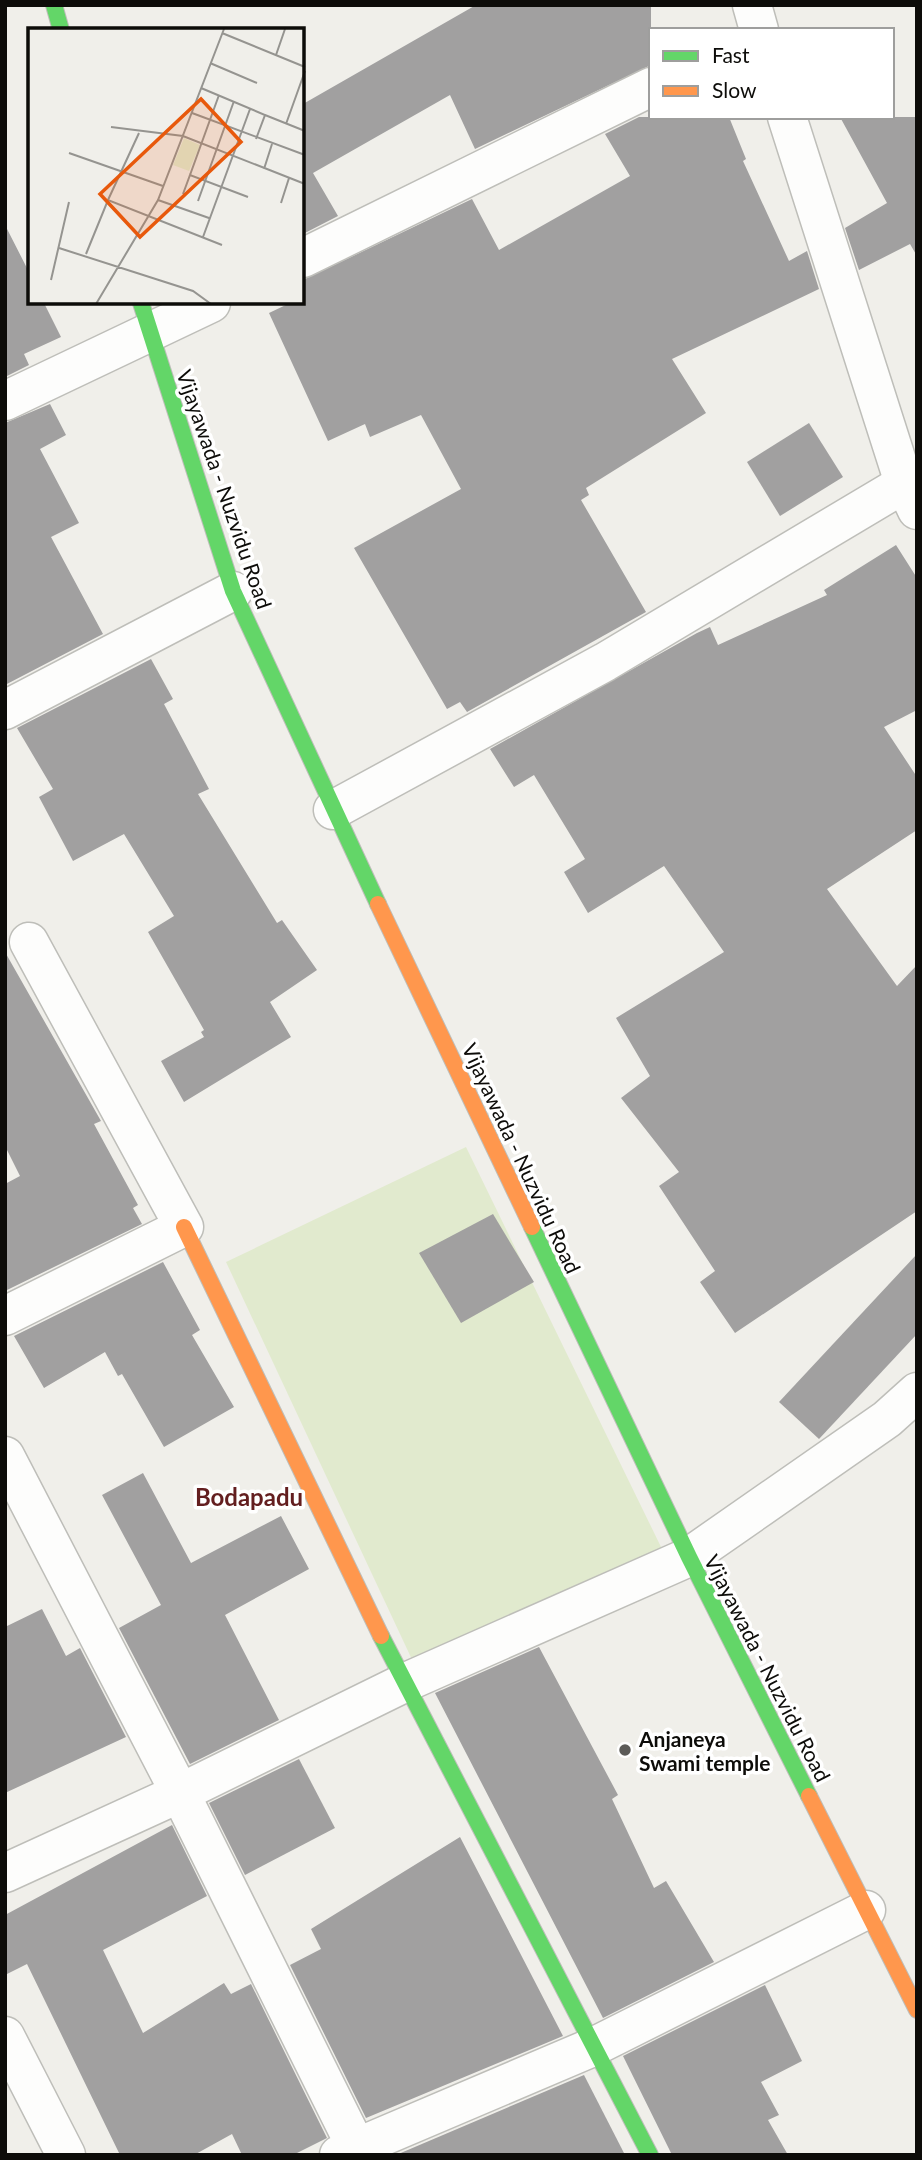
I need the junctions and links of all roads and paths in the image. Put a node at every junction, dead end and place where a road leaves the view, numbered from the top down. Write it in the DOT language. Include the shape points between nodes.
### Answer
graph roads {
  1 [pos="54,5"];
  2 [pos="752,5"];
  3 [pos="60,28"];
  4 [pos="758,28"];
  5 [pos="649,88"];
  6 [pos="788,119"];
  7 [pos="304,258"];
  8 [pos="207,304"];
  9 [pos="145,318"];
  10 [pos="5,401"];
  11 [pos="913,490"];
  12 [pos="233,591"];
  13 [pos="5,710"];
  14 [pos="333,810"];
  15 [pos="29,942"];
  16 [pos="184,1227"];
  17 [pos="5,1316"];
  18 [pos="917,1392"];
  19 [pos="5,1456"];
  20 [pos="689,1558"];
  21 [pos="404,1683"];
  22 [pos="180,1793"];
  23 [pos="5,1873"];
  24 [pos="866,1910"];
  25 [pos="917,2010"];
  26 [pos="5,2036"];
  27 [pos="593,2047"];
  28 [pos="351,2152"];
  29 [pos="66,2155"];
  30 [pos="650,2155"];
  1 -- 3 [label="street"];
  2 -- 4 [label="street"];
  5 -- 7 [label="street"];
  6 -- 11 [label="street"];
  8 -- 9 [label="street"];
  9 -- 10 [label="street"];
  9 -- 12 [label="street, Vijayawada - Nuzvidu Road"];
  11 -- 14 [label="street"];
  12 -- 13 [label="street"];
  12 -- 14 [label="street, Vijayawada - Nuzvidu Road"];
  14 -- 20 [label="street, Vijayawada - Nuzvidu Road"];
  15 -- 16 [label="street"];
  16 -- 17 [label="street"];
  16 -- 21 [label="street"];
  18 -- 20 [label="street" via="887,1419"];
  19 -- 22 [label="street"];
  20 -- 21 [label="street"];
  20 -- 24 [label="street, Vijayawada - Nuzvidu Road"];
  21 -- 22 [label="street"];
  21 -- 27 [label="street"];
  22 -- 23 [label="street"];
  22 -- 28 [label="street"];
  24 -- 25 [label="street, Vijayawada - Nuzvidu Road"];
  24 -- 27 [label="street"];
  26 -- 29 [label="street"];
  27 -- 28 [label="street"];
  27 -- 30 [label="street"];
}
